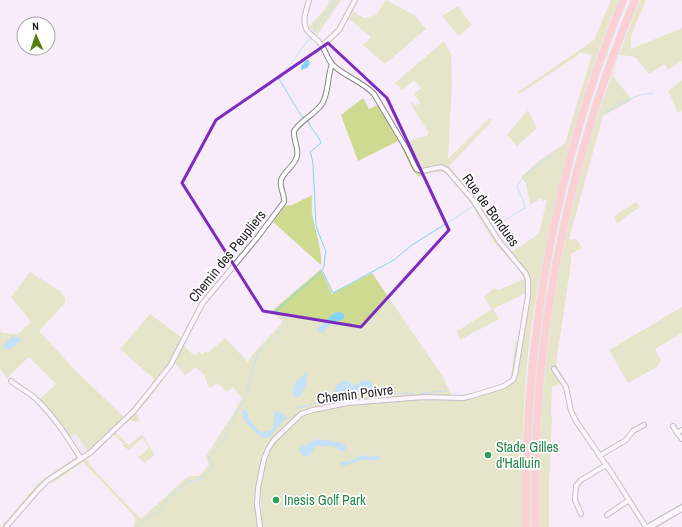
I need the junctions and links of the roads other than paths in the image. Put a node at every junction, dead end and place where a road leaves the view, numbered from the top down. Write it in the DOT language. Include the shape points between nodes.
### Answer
graph roads {
  1 [pos="309,0"];
  2 [pos="355,0"];
  3 [pos="623,0"];
  4 [pos="635,0"];
  5 [pos="322,46"];
  6 [pos="332,64"];
  7 [pos="554,369"];
  8 [pos="513,380"];
  9 [pos="11,381"];
  10 [pos="644,425"];
  11 [pos="673,426"];
  12 [pos="682,430"];
  13 [pos="677,433"];
  14 [pos="682,439"];
  15 [pos="599,456"];
  16 [pos="81,458"];
  17 [pos="606,465"];
  18 [pos="629,500"];
  19 [pos="682,508"];
  20 [pos="581,514"];
  21 [pos="611,514"];
  22 [pos="6,527"];
  23 [pos="260,527"];
  24 [pos="526,527"];
  25 [pos="536,527"];
  26 [pos="647,527"];
  1 -- 5 [label="street" via="304,17 305,26"];
  2 -- 5 [label="street" via="340,27"];
  3 -- 24 [label="highway" via="577,133 559,201 545,274 528,412"];
  4 -- 25 [label="highway" via="612,59 586,140 570,199 556,267 539,400"];
  5 -- 6 [label="street"];
  6 -- 8 [label="street, Rue de Bondues" via="374,94 416,169 422,171 441,167 451,174 475,203 499,242 526,274 528,296"];
  6 -- 16 [label="street, Chemin des Peupliers" via="322,103 294,131 297,157 281,180 284,198 282,204 202,304 171,364 154,388 124,422"];
  7 -- 15 [label="street" via="566,388 576,421"];
  8 -- 23 [label="street, Chemin Poivre" via="504,386 468,397 424,397 348,403 301,414 274,440 264,459 257,504"];
  9 -- 16 [label="street" via="46,409"];
  10 -- 15 [label="street" via="633,431 626,440"];
  11 -- 13 [label="street"];
  12 -- 13 [label="street"];
  13 -- 14 [label="street"];
  15 -- 17 [label="street"];
  16 -- 22 [label="street, Chemin des Peupliers" via="47,481"];
  17 -- 18 [label="street"];
  17 -- 20 [label="street" via="577,483 575,500"];
  18 -- 21 [label="street"];
  18 -- 26 [label="street"];
  19 -- 26 [label="main road"];
}
